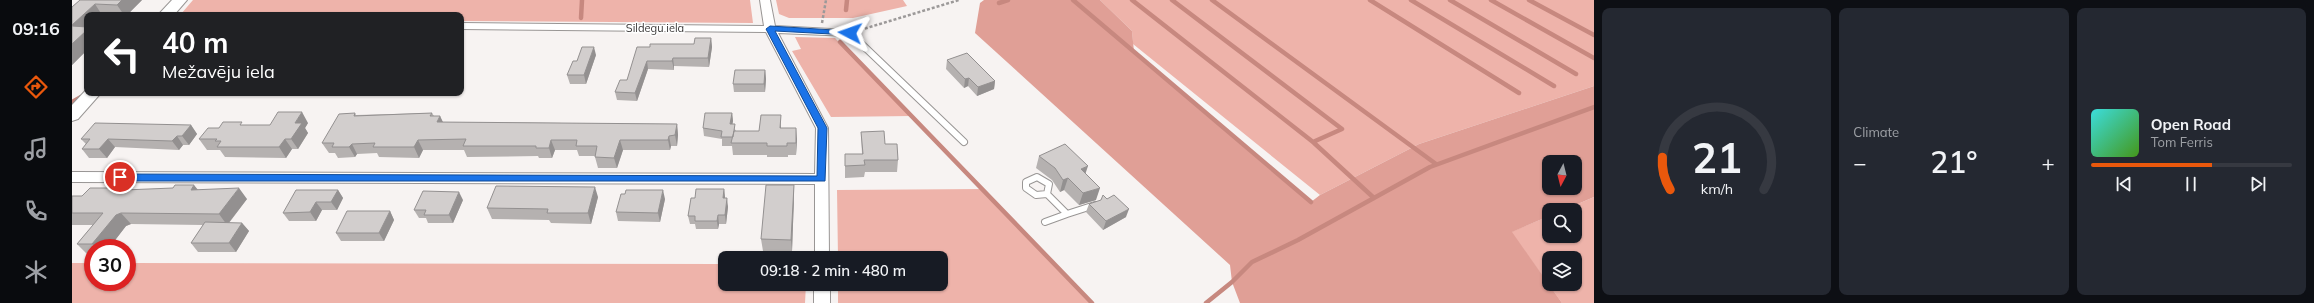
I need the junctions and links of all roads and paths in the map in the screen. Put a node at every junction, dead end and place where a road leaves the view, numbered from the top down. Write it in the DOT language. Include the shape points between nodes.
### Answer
graph roads {
  1 [pos="180,0"];
  2 [pos="764,0"];
  3 [pos="826,0"];
  4 [pos="959,0"];
  5 [pos="169,12"];
  6 [pos="464,26"];
  7 [pos="770,29"];
  8 [pos="821,31"];
  9 [pos="850,33"];
  10 [pos="90,96"];
  11 [pos="72,115"];
  12 [pos="964,142"];
  13 [pos="72,177"];
  14 [pos="822,179"];
  15 [pos="1047,194"];
  16 [pos="1096,204"];
  17 [pos="1067,214"];
  18 [pos="1045,222"];
  19 [pos="822,251"];
  20 [pos="822,291"];
  21 [pos="822,303"];
  1 -- 5 [label="street"];
  2 -- 7 [label="street"];
  3 -- 8 [label="path"];
  4 -- 9 [label="path"];
  6 -- 7 [label="street, Sildegu iela"];
  7 -- 8 [label="street, Sildegu iela"];
  7 -- 14 [label="street" via="822,128"];
  8 -- 9 [label="street, Sildegu iela"];
  9 -- 12 [label="lane"];
  10 -- 11 [label="street"];
  13 -- 14 [label="street"];
  14 -- 19 [label="street"];
  15 -- 17 [label="lane"];
  16 -- 17 [label="lane"];
  17 -- 18 [label="lane"];
  20 -- 21 [label="street"];
}
